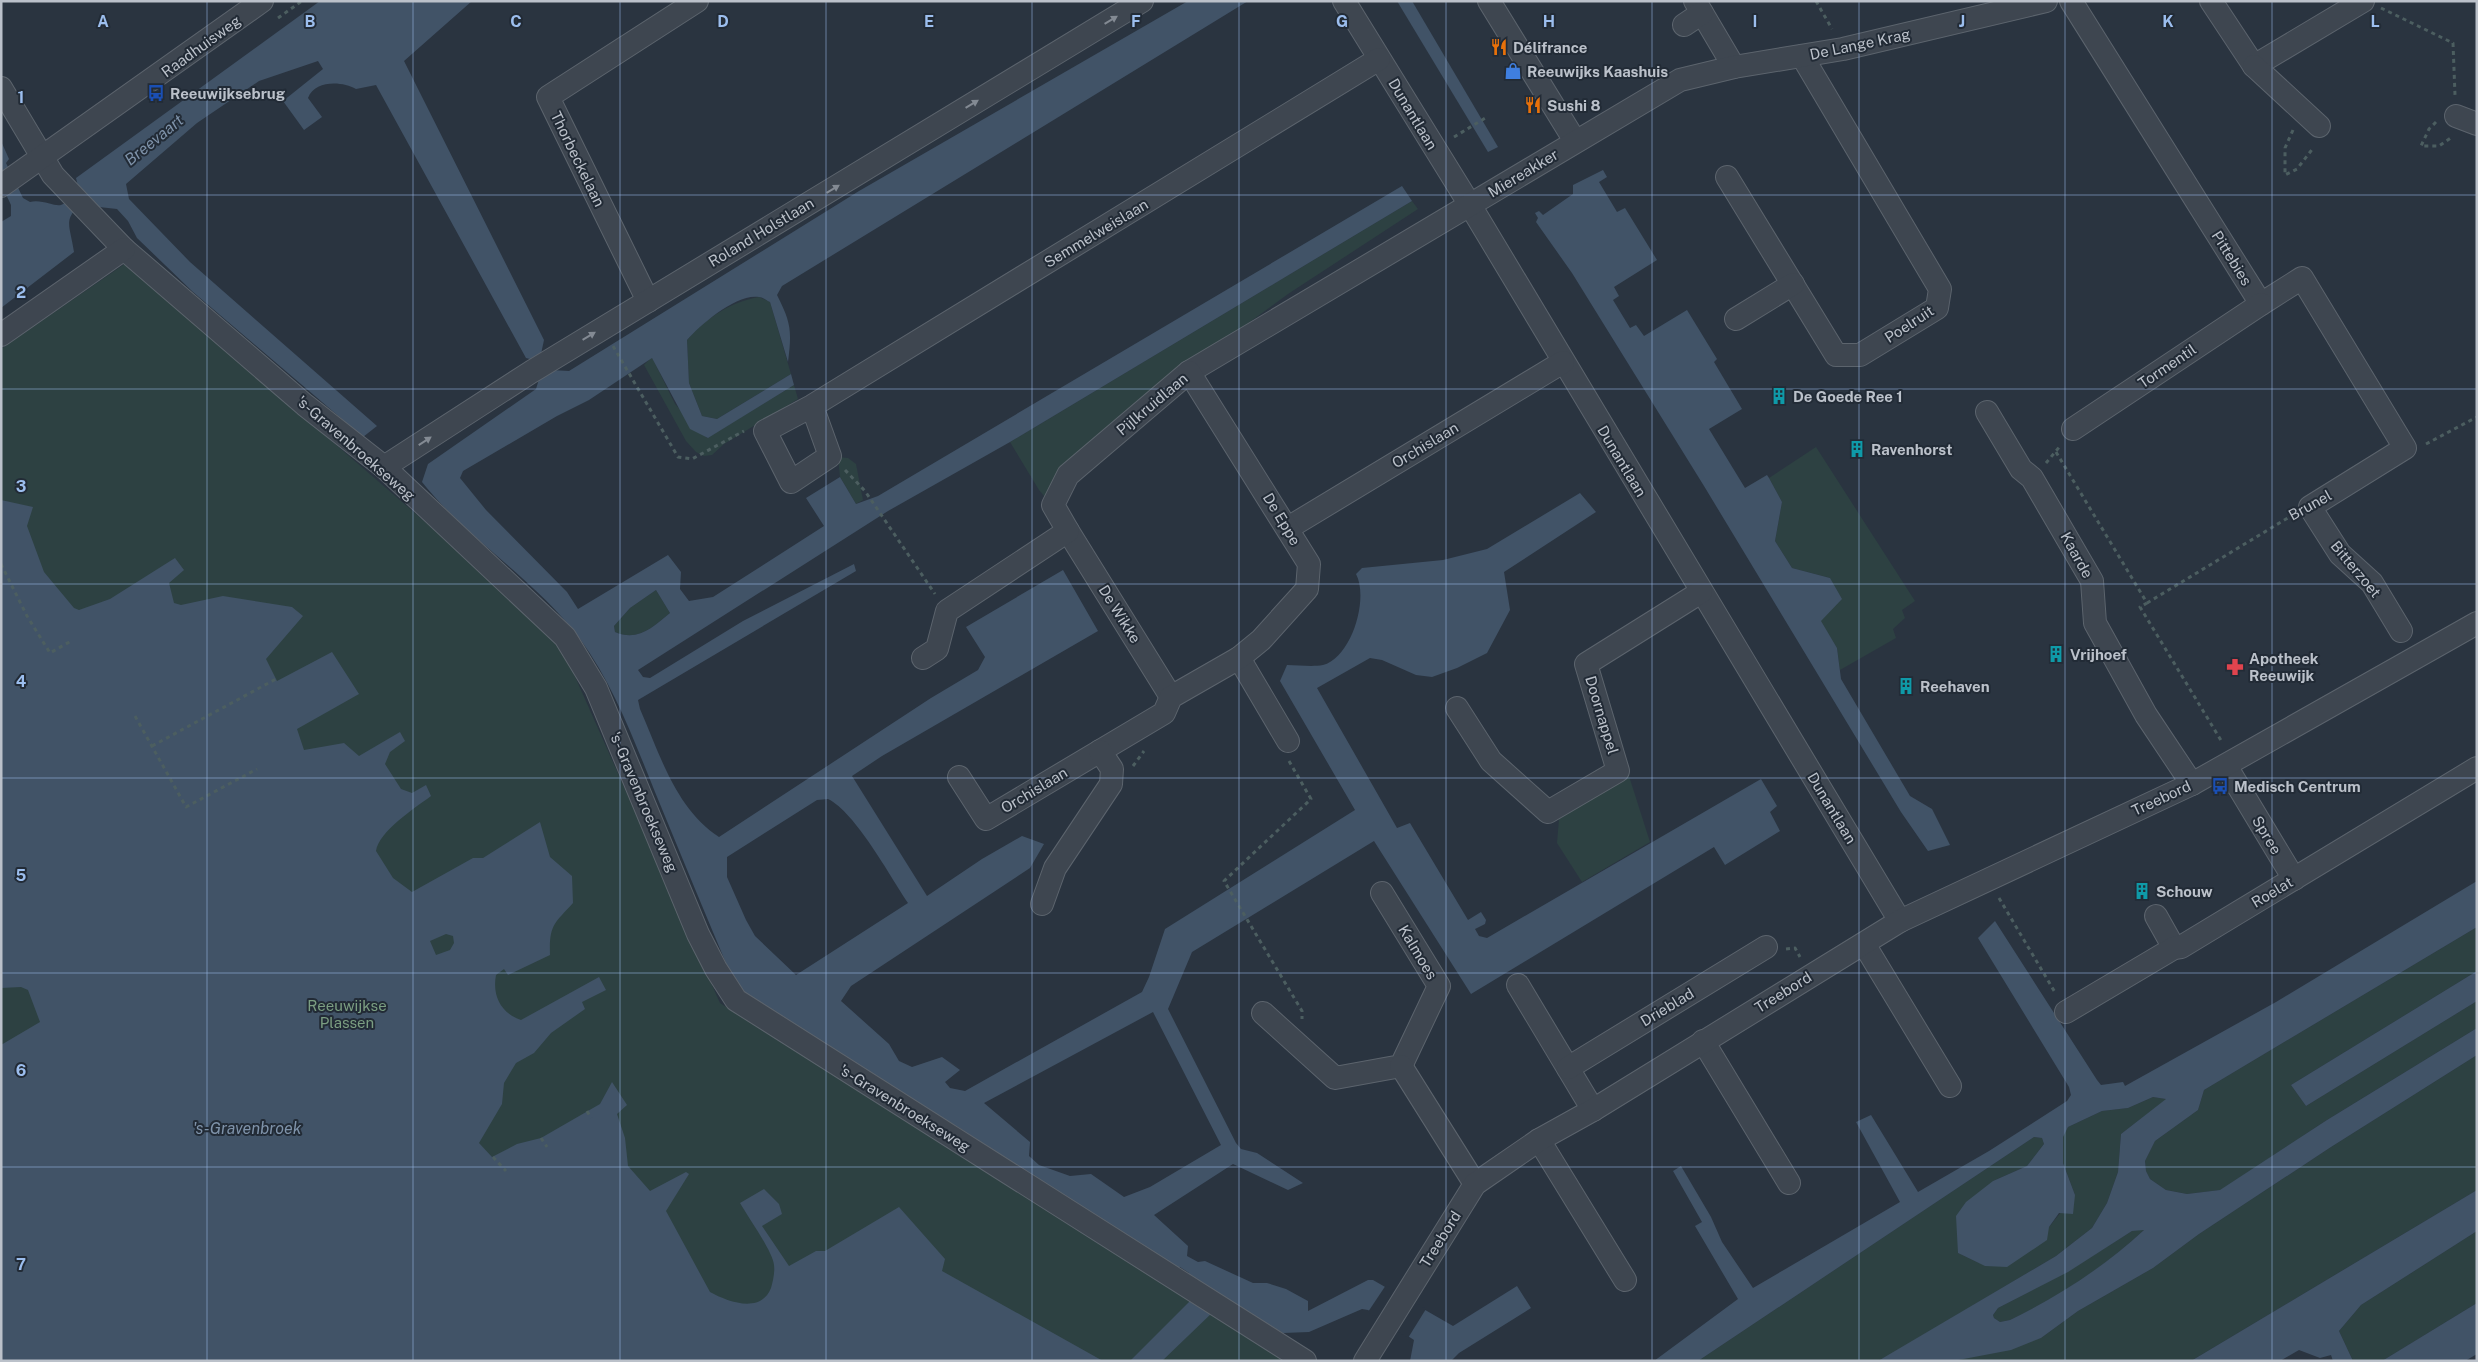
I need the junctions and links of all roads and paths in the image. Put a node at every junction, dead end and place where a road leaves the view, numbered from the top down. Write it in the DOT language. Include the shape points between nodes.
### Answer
graph roads {
  1 [pos="262,1"];
  2 [pos="302,1"];
  3 [pos="697,1"];
  4 [pos="1142,1"];
  5 [pos="1344,1"];
  6 [pos="1489,1"];
  7 [pos="1816,1"];
  8 [pos="2046,1"];
  9 [pos="2072,1"];
  10 [pos="2211,1"];
  11 [pos="2369,3"];
  12 [pos="295,6"];
  13 [pos="1980,9"];
  14 [pos="1694,13"];
  15 [pos="1844,49"];
  16 [pos="1802,56"];
  17 [pos="1379,59"];
  18 [pos="2254,66"];
  19 [pos="1734,67"];
  20 [pos="1,88"];
  21 [pos="1487,117"];
  22 [pos="2313,120"];
  23 [pos="2466,120"];
  24 [pos="1467,129"];
  25 [pos="1575,141"];
  26 [pos="41,159"];
  27 [pos="1727,177"];
  28 [pos="8,182"];
  29 [pos="1470,205"];
  30 [pos="124,249"];
  31 [pos="1793,284"];
  32 [pos="648,301"];
  33 [pos="2261,304"];
  34 [pos="1736,319"];
  35 [pos="602,329"];
  36 [pos="1,335"];
  37 [pos="1562,362"];
  38 [pos="1190,372"];
  39 [pos="812,406"];
  40 [pos="1987,412"];
  41 [pos="2477,417"];
  42 [pos="2074,429"];
  43 [pos="765,431"];
  44 [pos="2405,448"];
  45 [pos="2056,452"];
  46 [pos="830,456"];
  47 [pos="384,467"];
  48 [pos="2310,507"];
  49 [pos="1288,528"];
  50 [pos="1068,531"];
  51 [pos="1,564"];
  52 [pos="1701,592"];
  53 [pos="2147,603"];
  54 [pos="947,611"];
  55 [pos="2477,623"];
  56 [pos="2401,631"];
  57 [pos="71,641"];
  58 [pos="923,658"];
  59 [pos="1239,658"];
  60 [pos="276,679"];
  61 [pos="1171,697"];
  62 [pos="1457,708"];
  63 [pos="135,716"];
  64 [pos="1288,740"];
  65 [pos="152,746"];
  66 [pos="1100,751"];
  67 [pos="2230,764"];
  68 [pos="2477,768"];
  69 [pos="257,769"];
  70 [pos="959,776"];
  71 [pos="2192,784"];
  72 [pos="2294,879"];
  73 [pos="1988,880"];
  74 [pos="1382,893"];
  75 [pos="1042,904"];
  76 [pos="2156,916"];
  77 [pos="1900,921"];
  78 [pos="1864,944"];
  79 [pos="1766,947"];
  80 [pos="2174,948"];
  81 [pos="1811,975"];
  82 [pos="1518,985"];
  83 [pos="2066,1012"];
  84 [pos="1263,1013"];
  85 [pos="1703,1042"];
  86 [pos="1299,1046"];
  87 [pos="1401,1066"];
  88 [pos="1568,1068"];
  89 [pos="1950,1086"];
  90 [pos="1593,1110"];
  91 [pos="587,1111"];
  92 [pos="591,1118"];
  93 [pos="541,1138"];
  94 [pos="1539,1140"];
  95 [pos="547,1148"];
  96 [pos="493,1157"];
  97 [pos="506,1171"];
  98 [pos="1789,1183"];
  99 [pos="1475,1184"];
  100 [pos="1625,1280"];
  101 [pos="1305,1361"];
  102 [pos="1365,1361"];
  1 -- 26 [label="street, Raadhuisweg"];
  2 -- 12 [label="path"];
  3 -- 32 [label="street, Thorbeckelaan" via="548,97"];
  32 -- 4 [label="street, Roland Holstlaan, one-way"];
  5 -- 17 [label="street, Dunantlaan"];
  6 -- 25 [label="street, Miereakker"];
  7 -- 15 [label="path"];
  8 -- 13 [label="street, De Lange Krag"];
  9 -- 33 [label="street, Pittebies"];
  10 -- 18 [label="street"];
  11 -- 18 [label="street"];
  11 -- 23 [label="path" via="2453,43"];
  13 -- 15 [label="street, De Lange Krag"];
  14 -- 19 [label="street"];
  15 -- 16 [label="street, De Lange Krag"];
  16 -- 19 [label="street, De Lange Krag"];
  16 -- 31 [label="street, Poelruit" via="1940,289 1937,308 1860,355 1836,355"];
  17 -- 29 [label="street, Dunantlaan"];
  17 -- 39 [label="street, Semmelweislaan"];
  18 -- 22 [label="street"];
  19 -- 25 [label="street, Miereakker" via="1680,80"];
  20 -- 26 [label="street, 's-Gravenbroekseweg"];
  21 -- 24 [label="path"];
  22 -- 22 [label="path" via="2297,124 2288,139 2283,158 2285,174 2297,169 2314,147"];
  25 -- 29 [label="street, Miereakker"];
  26 -- 28 [label="street, Raadhuisweg"];
  26 -- 30 [label="street, 's-Gravenbroekseweg" via="61,185"];
  27 -- 31 [label="street, Poelruit"];
  29 -- 37 [label="street, Dunantlaan"];
  29 -- 38 [label="street, Pijlkruidlaan"];
  30 -- 36 [label="street"];
  30 -- 47 [label="street, 's-Gravenbroekseweg" via="305,405"];
  31 -- 34 [label="street"];
  32 -- 35 [label="street, Roland Holstlaan"];
  33 -- 42 [label="street, Tormentil"];
  33 -- 44 [label="street" via="2302,278"];
  35 -- 43 [label="path" via="678,457 692,459 745,431"];
  47 -- 35 [label="street, Roland Holstlaan, one-way"];
  37 -- 49 [label="street, Orchislaan"];
  37 -- 52 [label="street, Dunantlaan"];
  38 -- 49 [label="street, De Eppe"];
  38 -- 50 [label="street, Pijlkruidlaan" via="1068,475 1054,505"];
  39 -- 43 [label="street, Semmelweislaan"];
  39 -- 46 [label="street"];
  40 -- 71 [label="street, Kaarde" via="2021,469 2032,478 2092,581 2095,623 2146,715"];
  41 -- 44 [label="path" via="2426,444"];
  43 -- 46 [label="street" via="791,482"];
  44 -- 48 [label="street, Brunel"];
  45 -- 53 [label="path"];
  46 -- 54 [label="path" via="866,491"];
  47 -- 101 [label="street, 's-Gravenbroekseweg" via="565,637 596,688 698,934 736,1000"];
  48 -- 53 [label="path, Brunel" via="2281,521"];
  48 -- 56 [label="street, Bitterzoet" via="2340,554 2372,583"];
  49 -- 59 [label="street, De Eppe" via="1309,564 1307,589 1261,640"];
  50 -- 54 [label="street"];
  50 -- 61 [label="street, De Wikke"];
  51 -- 57 [label="path" via="50,653"];
  52 -- 62 [label="street, Doornappel" via="1586,664 1618,771 1548,812 1491,761"];
  52 -- 77 [label="street, Dunantlaan"];
  53 -- 67 [label="path" via="2140,607"];
  54 -- 58 [label="street" via="937,649"];
  55 -- 67 [label="street, Treebord"];
  59 -- 61 [label="street, Orchislaan"];
  59 -- 64 [label="street"];
  60 -- 65 [label="path"];
  61 -- 66 [label="street, Orchislaan" via="1164,713"];
  63 -- 65 [label="path"];
  64 -- 86 [label="path" via="1288,760 1311,799 1224,881 1302,1011"];
  65 -- 69 [label="path" via="186,807"];
  66 -- 70 [label="street, Orchislaan" via="986,819"];
  66 -- 75 [label="street" via="1112,769 1111,784 1055,868"];
  67 -- 71 [label="street, Treebord"];
  67 -- 72 [label="street, Spree"];
  68 -- 72 [label="street, Roelat"];
  71 -- 73 [label="street, Treebord"];
  72 -- 80 [label="street, Roelat" via="2181,947"];
  73 -- 77 [label="street, Treebord"];
  73 -- 83 [label="path"];
  74 -- 87 [label="street, Kalmoes" via="1439,986"];
  76 -- 80 [label="street"];
  77 -- 78 [label="street, Treebord"];
  78 -- 81 [label="street, Treebord"];
  78 -- 89 [label="street"];
  79 -- 81 [label="path" via="1794,948"];
  79 -- 88 [label="street, Drieblad"];
  80 -- 83 [label="street, Roelat"];
  81 -- 85 [label="street, Treebord"];
  82 -- 88 [label="street"];
  84 -- 86 [label="street"];
  85 -- 90 [label="street, Treebord"];
  85 -- 98 [label="street"];
  86 -- 87 [label="street" via="1335,1078"];
  87 -- 99 [label="street"];
  88 -- 90 [label="street"];
  90 -- 94 [label="street, Treebord"];
  91 -- 92 [label="path"];
  93 -- 95 [label="path"];
  94 -- 99 [label="street, Treebord"];
  94 -- 100 [label="street"];
  96 -- 97 [label="path"];
  99 -- 102 [label="street, Treebord"];
}
